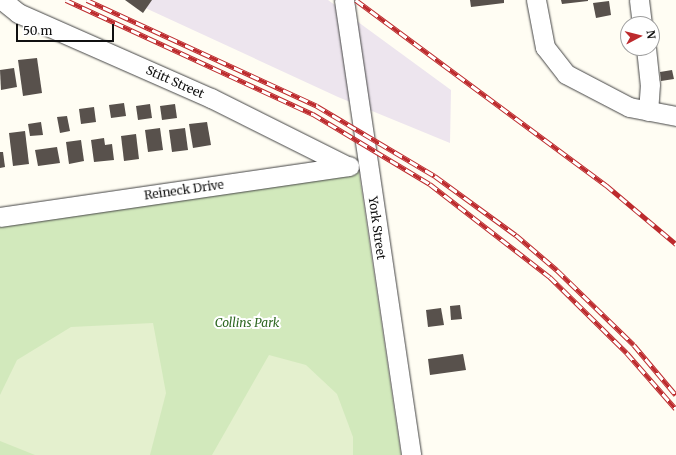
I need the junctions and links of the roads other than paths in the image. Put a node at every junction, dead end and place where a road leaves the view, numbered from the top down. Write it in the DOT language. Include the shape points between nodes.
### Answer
graph roads {
  1 [pos="2,0"];
  2 [pos="344,0"];
  3 [pos="536,0"];
  4 [pos="638,0"];
  5 [pos="9,15"];
  6 [pos="641,16"];
  7 [pos="647,56"];
  8 [pos="648,111"];
  9 [pos="676,116"];
  10 [pos="368,163"];
  11 [pos="347,166"];
  12 [pos="0,217"];
  13 [pos="411,455"];
  1 -- 5 [label="street, Stitt Street"];
  2 -- 10 [label="street, York Street"];
  3 -- 8 [label="street" via="545,47 566,74 629,107"];
  4 -- 6 [label="street"];
  5 -- 11 [label="street, Stitt Street" via="211,98"];
  7 -- 8 [label="street" via="650,84"];
  8 -- 9 [label="street"];
  10 -- 11 [label="street, Reineck Drive"];
  10 -- 13 [label="street, York Street"];
  11 -- 12 [label="street, Reineck Drive"];
}
